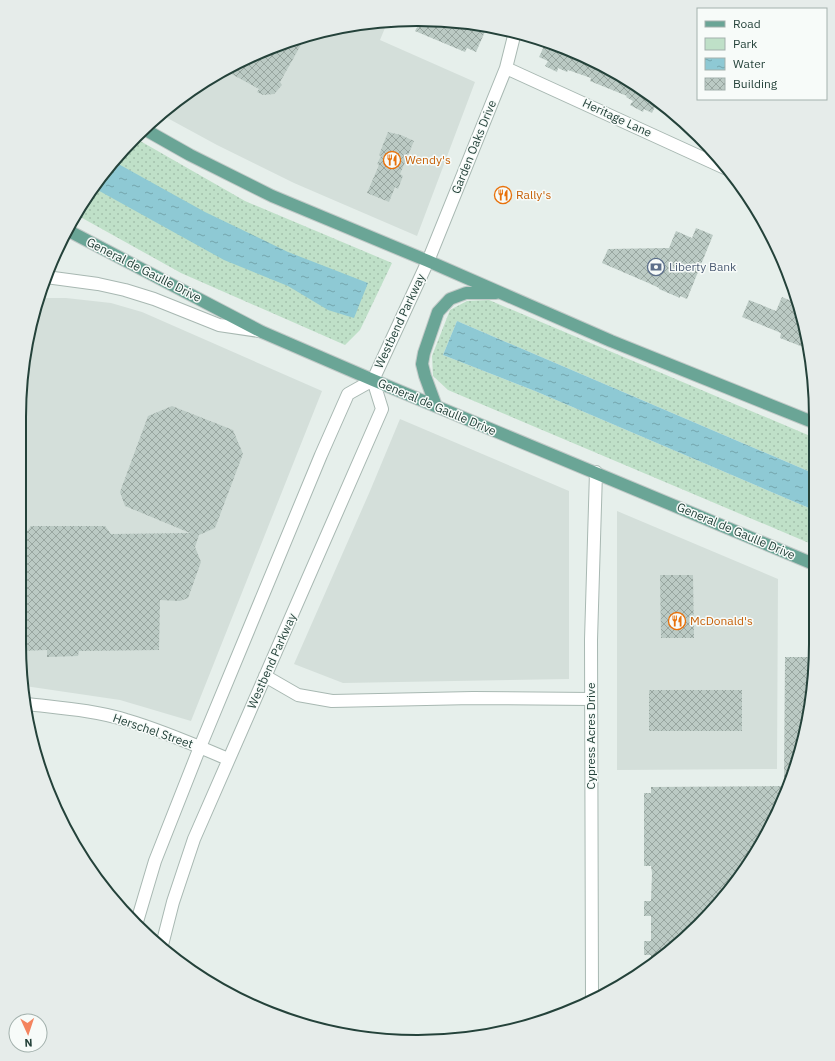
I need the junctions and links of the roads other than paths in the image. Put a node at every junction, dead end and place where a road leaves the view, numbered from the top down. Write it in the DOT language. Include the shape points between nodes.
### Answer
graph roads {
  1 [pos="514,38"];
  2 [pos="506,68"];
  3 [pos="150,132"];
  4 [pos="716,164"];
  5 [pos="72,233"];
  6 [pos="428,261"];
  7 [pos="52,278"];
  8 [pos="500,293"];
  9 [pos="262,332"];
  10 [pos="373,380"];
  11 [pos="436,406"];
  12 [pos="809,421"];
  13 [pos="596,472"];
  14 [pos="809,562"];
  15 [pos="265,676"];
  16 [pos="591,699"];
  17 [pos="31,704"];
  18 [pos="200,747"];
  19 [pos="228,759"];
  20 [pos="138,917"];
  21 [pos="163,941"];
  22 [pos="592,994"];
  1 -- 2 [label="street, Garden Oaks Drive"];
  2 -- 4 [label="street, Heritage Lane"];
  2 -- 6 [label="street, Garden Oaks Drive"];
  3 -- 6 [label="main road" via="244,183 342,227"];
  5 -- 9 [label="main road, General de Gaulle Drive"];
  6 -- 8 [label="main road"];
  6 -- 10 [label="street, Westbend Parkway"];
  7 -- 9 [label="street" via="125,290 219,325"];
  8 -- 11 [label="main road" via="466,293 450,299 438,312 422,364"];
  8 -- 12 [label="main road" via="610,341"];
  9 -- 10 [label="main road, General de Gaulle Drive"];
  10 -- 11 [label="main road, General de Gaulle Drive"];
  10 -- 15 [label="street, Westbend Parkway" via="382,409"];
  10 -- 18 [label="street, Westbend Parkway" via="348,394"];
  11 -- 13 [label="main road, General de Gaulle Drive"];
  13 -- 14 [label="main road, General de Gaulle Drive"];
  13 -- 16 [label="street, Cypress Acres Drive"];
  15 -- 16 [label="street" via="298,695 332,701"];
  15 -- 19 [label="street, Westbend Parkway"];
  16 -- 22 [label="street, Cypress Acres Drive"];
  17 -- 18 [label="street, Herschel Street" via="93,712 126,720"];
  18 -- 19 [label="street, Herschel Street"];
  18 -- 20 [label="street, Westbend Parkway" via="155,860"];
  19 -- 21 [label="street, Westbend Parkway" via="194,838"];
}
